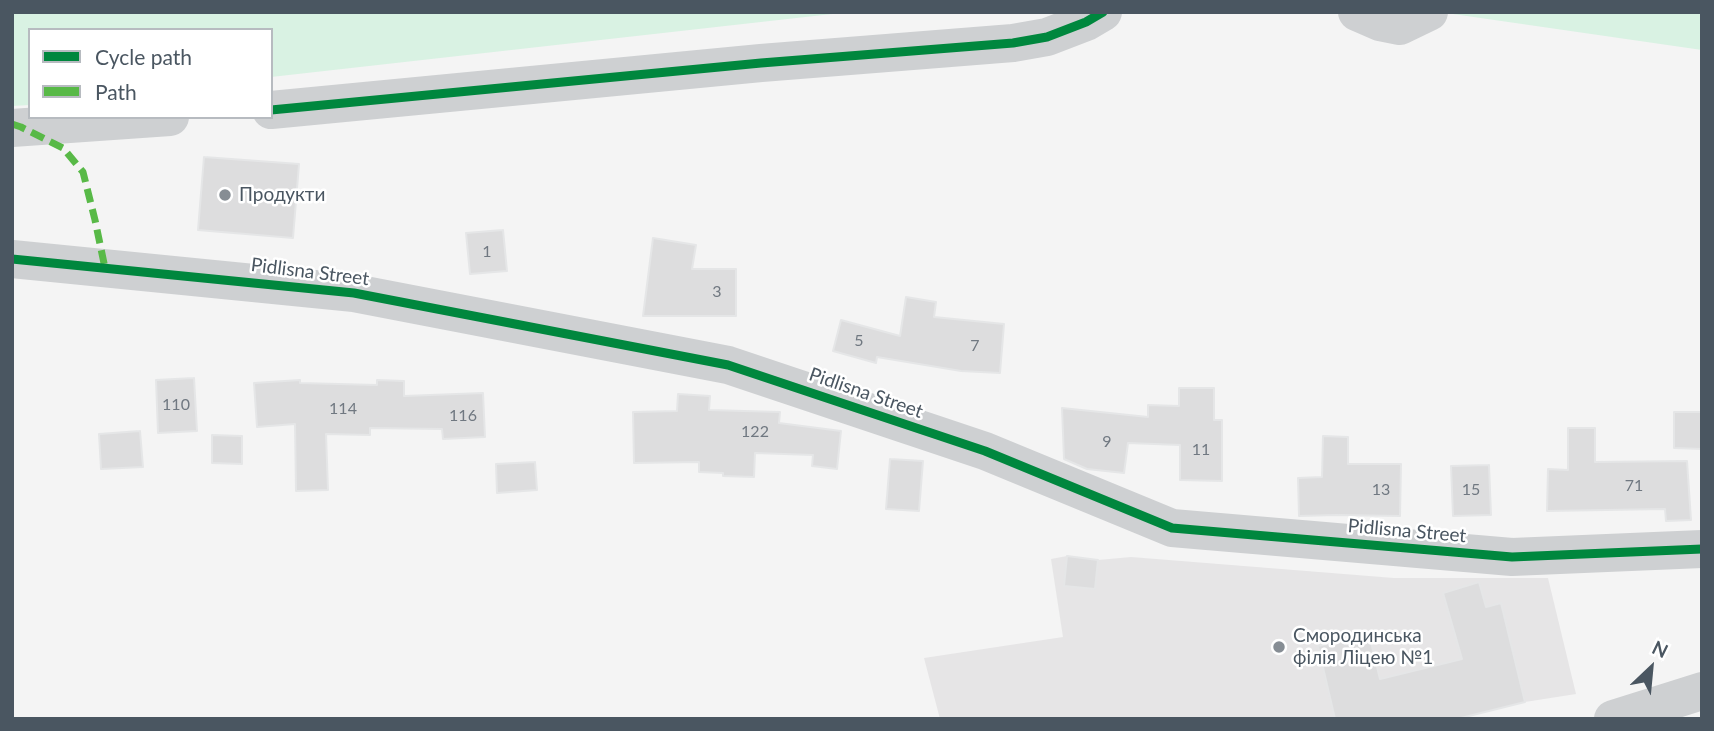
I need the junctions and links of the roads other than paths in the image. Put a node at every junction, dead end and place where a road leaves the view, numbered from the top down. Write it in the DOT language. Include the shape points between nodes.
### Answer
graph roads {
  1 [pos="1104,12"];
  2 [pos="1357,12"];
  3 [pos="1429,12"];
  4 [pos="273,110"];
  5 [pos="141,119"];
  6 [pos="12,128"];
  7 [pos="12,260"];
  8 [pos="1702,549"];
  9 [pos="1702,691"];
  10 [pos="1612,719"];
  1 -- 4 [label="street" via="1047,37 1013,43"];
  2 -- 3 [label="street" via="1400,26"];
  5 -- 6 [label="street"];
  7 -- 8 [label="street, Pidlisna Street" via="354,293 728,365 985,451 1172,528 1512,557"];
  9 -- 10 [label="street"];
}
